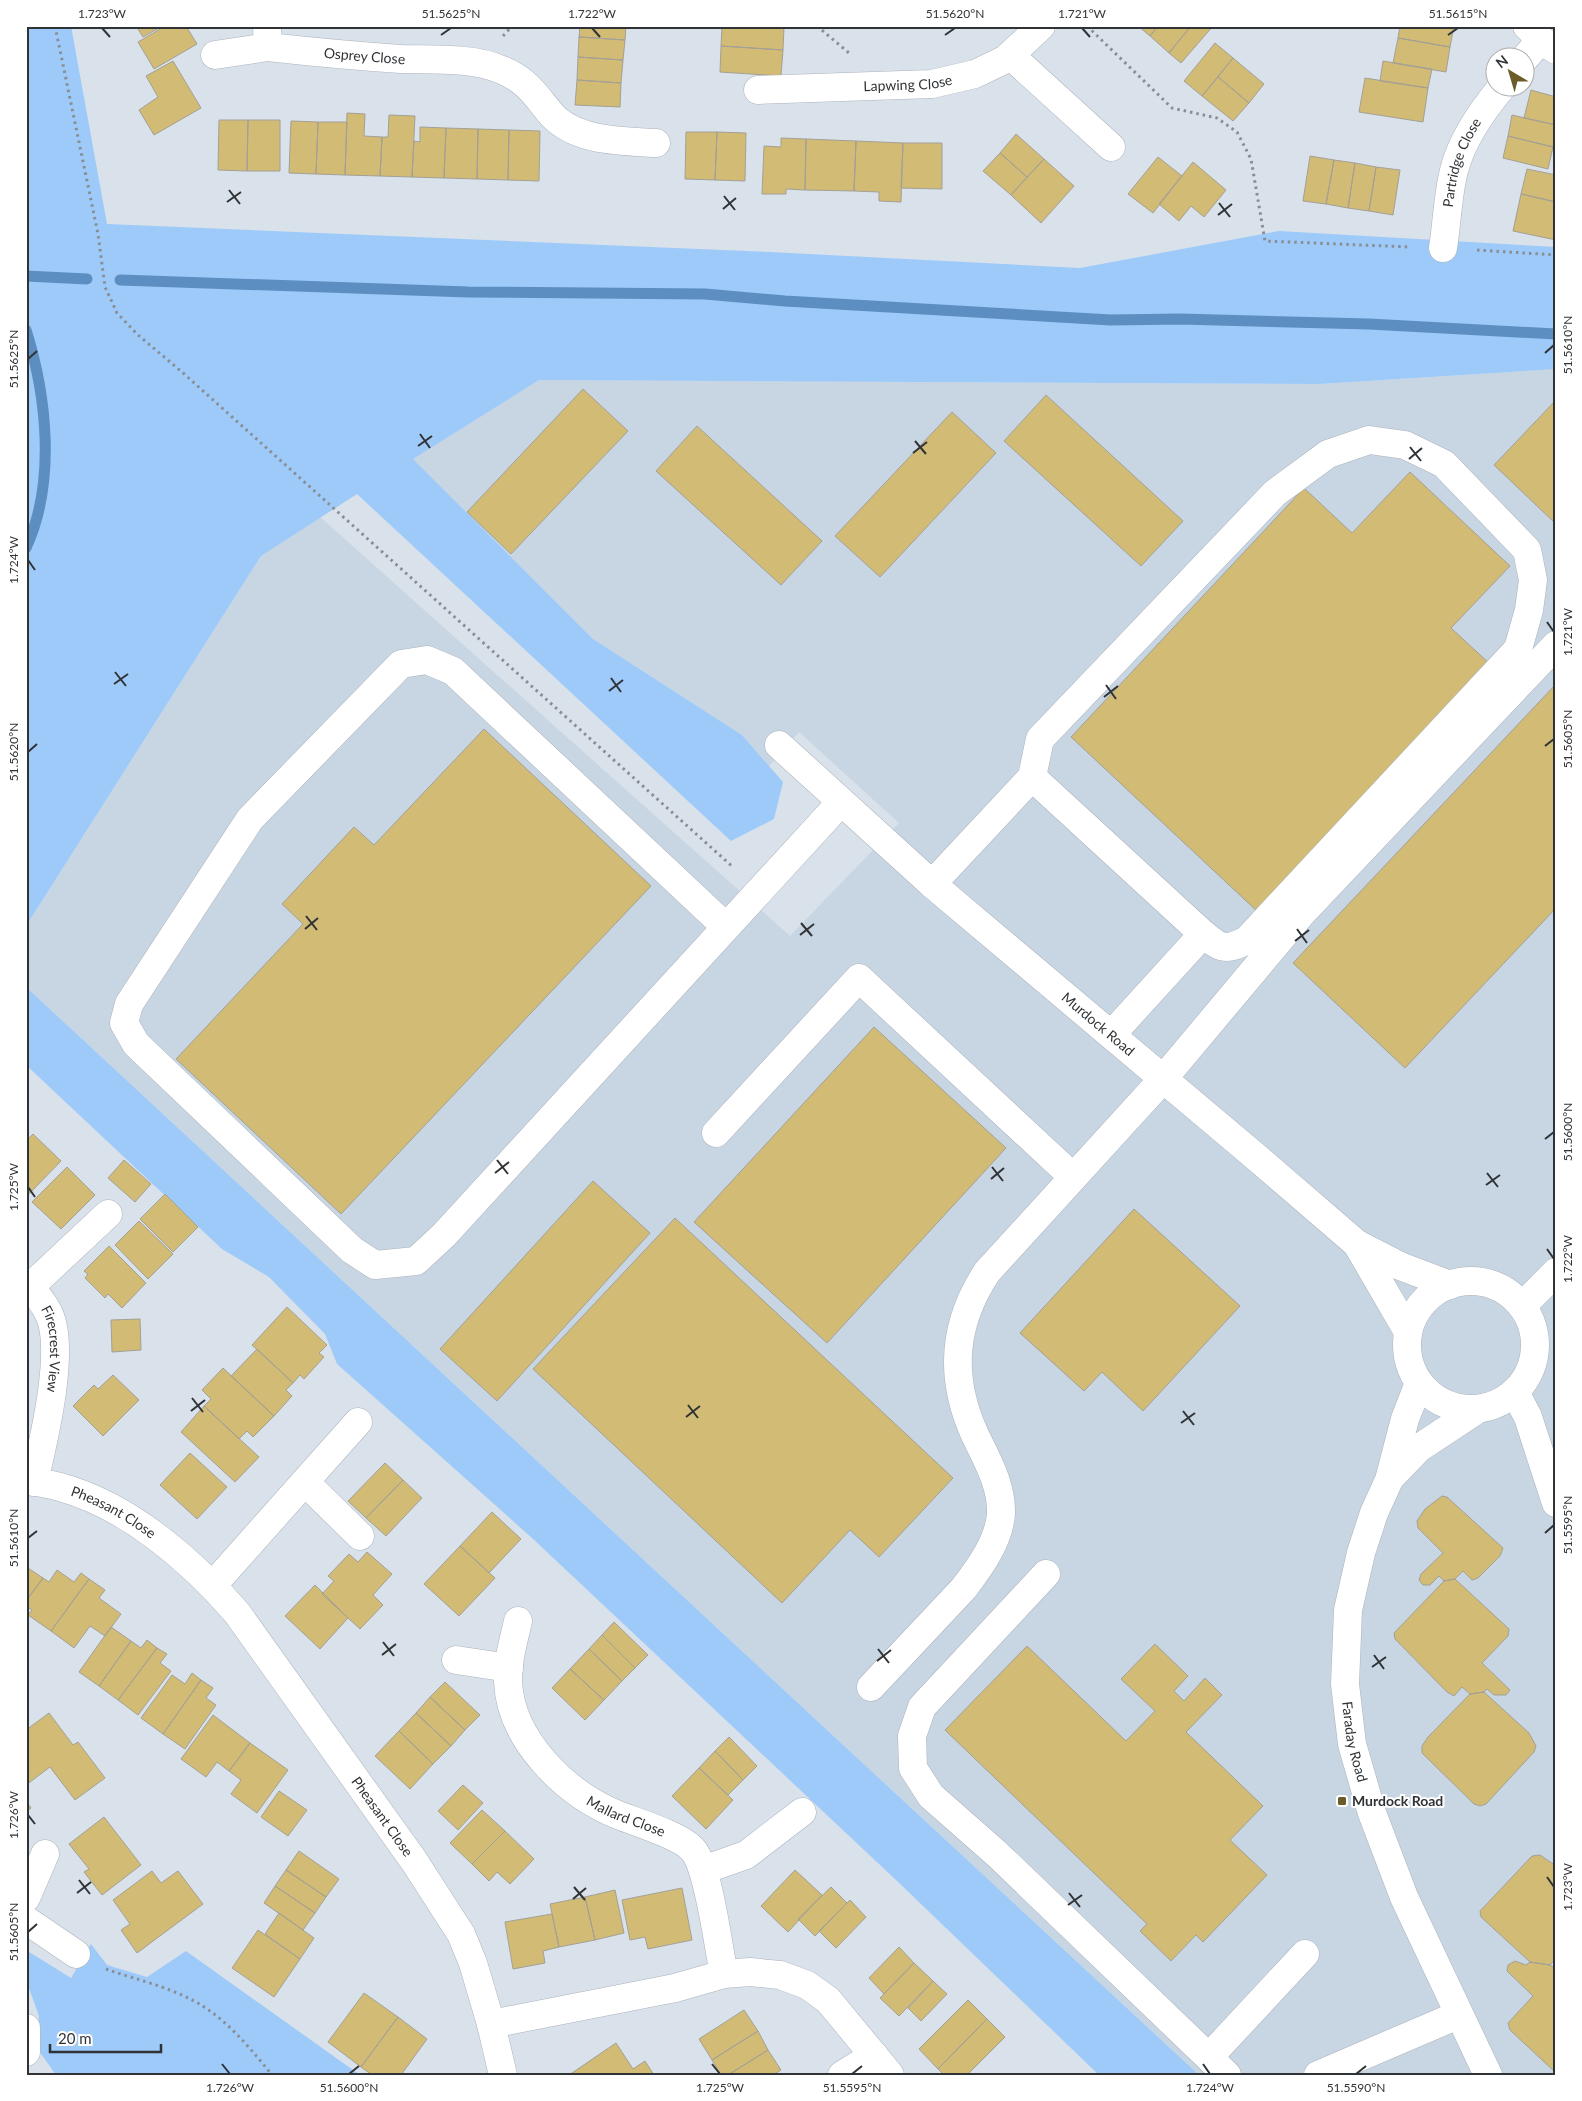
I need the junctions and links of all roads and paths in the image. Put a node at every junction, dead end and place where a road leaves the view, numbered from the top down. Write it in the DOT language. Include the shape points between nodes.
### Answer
graph roads {
  1 [pos="55,26"];
  2 [pos="1041,26"];
  3 [pos="1087,26"];
  4 [pos="268,36"];
  5 [pos="215,55"];
  6 [pos="1010,55"];
  7 [pos="758,90"];
  8 [pos="1493,98"];
  9 [pos="656,143"];
  10 [pos="1111,147"];
  11 [pos="1443,248"];
  12 [pos="1556,255"];
  13 [pos="1556,645"];
  14 [pos="778,745"];
  15 [pos="1032,777"];
  16 [pos="841,802"];
  17 [pos="932,884"];
  18 [pos="754,898"];
  19 [pos="726,927"];
  20 [pos="1203,934"];
  21 [pos="1111,1035"];
  22 [pos="1162,1079"];
  23 [pos="716,1133"];
  24 [pos="1073,1177"];
  25 [pos="108,1214"];
  26 [pos="1357,1244"];
  27 [pos="1556,1272"];
  28 [pos="28,1285"];
  29 [pos="1450,1285"];
  30 [pos="1522,1306"];
  31 [pos="1408,1332"];
  32 [pos="1419,1383"];
  33 [pos="1514,1392"];
  34 [pos="1478,1409"];
  35 [pos="358,1422"];
  36 [pos="1389,1480"];
  37 [pos="30,1481"];
  38 [pos="305,1482"];
  39 [pos="1556,1503"];
  40 [pos="360,1536"];
  41 [pos="1046,1574"];
  42 [pos="213,1585"];
  43 [pos="518,1621"];
  44 [pos="456,1660"];
  45 [pos="509,1668"];
  46 [pos="871,1687"];
  47 [pos="802,1812"];
  48 [pos="45,1854"];
  49 [pos="703,1870"];
  50 [pos="26,1898"];
  51 [pos="26,1920"];
  52 [pos="76,1954"];
  53 [pos="1305,1954"];
  54 [pos="724,1974"];
  55 [pos="1458,2015"];
  56 [pos="491,2024"];
  57 [pos="26,2028"];
  58 [pos="26,2052"];
  59 [pos="882,2065"];
  60 [pos="1218,2066"];
  61 [pos="272,2075"];
  62 [pos="502,2075"];
  63 [pos="842,2075"];
  64 [pos="1318,2075"];
  65 [pos="1488,2075"];
  1 -- 18 [label="path" via="98,234 105,287 118,313 138,335"];
  2 -- 6 [label="street, Lapwing Close"];
  3 -- 11 [label="path" via="1172,108 1217,118 1237,132 1251,159 1265,241"];
  4 -- 5 [label="street, Osprey Close"];
  4 -- 9 [label="street, Osprey Close" via="339,55 480,63 524,82 553,115 577,131 613,140"];
  6 -- 7 [label="street, Lapwing Close" via="975,74 932,84"];
  6 -- 10 [label="street"];
  8 -- 11 [label="street, Partridge Close" via="1468,136 1454,168"];
  11 -- 12 [label="path"];
  13 -- 22 [label="street" via="1302,913"];
  14 -- 16 [label="street, Murdock Road"];
  15 -- 17 [label="street"];
  15 -- 20 [label="street"];
  15 -- 20 [label="street" via="1040,739 1275,493 1328,454 1369,440 1405,444 1444,464 1527,550 1533,580 1518,649 1247,940 1233,948 1219,947"];
  16 -- 17 [label="street, Murdock Road"];
  16 -- 18 [label="street"];
  17 -- 21 [label="street, Murdock Road"];
  18 -- 19 [label="street"];
  19 -- 19 [label="street" via="451,1228 416,1262 376,1265 352,1250 136,1044 124,1024 129,1004 250,819 401,664 427,660 453,671"];
  20 -- 21 [label="street"];
  21 -- 22 [label="street, Murdock Road"];
  22 -- 24 [label="street"];
  22 -- 26 [label="street, Murdock Road"];
  23 -- 24 [label="street" via="859,978"];
  24 -- 46 [label="street" via="987,1272 966,1309 960,1330 958,1374 961,1394 966,1414 1001,1497 998,1532 978,1570 964,1588"];
  25 -- 28 [label="street"];
  26 -- 29 [label="street, Murdock Road" via="1400,1266"];
  26 -- 31 [label="street, Murdock Road"];
  27 -- 30 [label="street"];
  28 -- 37 [label="street, Firecrest View" via="50,1315 55,1345 49,1418"];
  29 -- 30 [label="street" via="1474,1281 1492,1284 1508,1292"];
  29 -- 31 [label="street" via="1425,1300"];
  30 -- 33 [label="street" via="1534,1333 1535,1354 1528,1375"];
  31 -- 32 [label="street" via="1407,1349"];
  32 -- 34 [label="street" via="1445,1404"];
  32 -- 36 [label="street, Faraday Road" via="1405,1419"];
  33 -- 34 [label="street" via="1498,1404"];
  33 -- 39 [label="street" via="1528,1417"];
  34 -- 36 [label="street, Faraday Road" via="1419,1448"];
  35 -- 38 [label="street"];
  36 -- 55 [label="street, Faraday Road" via="1361,1553 1348,1610 1346,1684 1352,1744 1372,1813 1404,1897"];
  37 -- 42 [label="street, Pheasant Close" via="60,1486 81,1494 134,1521"];
  38 -- 40 [label="street"];
  38 -- 42 [label="street"];
  41 -- 60 [label="street" via="922,1708 912,1736 913,1768 931,1796"];
  42 -- 56 [label="street, Pheasant Close" via="237,1613 414,1860 461,1934"];
  43 -- 45 [label="street, Mallard Close"];
  44 -- 45 [label="street"];
  45 -- 49 [label="street, Mallard Close" via="512,1708 522,1731 561,1781 615,1813 693,1848"];
  47 -- 49 [label="street" via="746,1855"];
  48 -- 50 [label="street"];
  49 -- 54 [label="street, Mallard Close"];
  51 -- 52 [label="street"];
  52 -- 61 [label="path" via="107,1969 186,1997 210,2011"];
  53 -- 60 [label="street"];
  54 -- 56 [label="street" via="674,1988"];
  54 -- 59 [label="street" via="780,1975 807,1985 828,2000"];
  55 -- 64 [label="street"];
  55 -- 65 [label="street, Faraday Road"];
  56 -- 62 [label="street, Pheasant Close"];
  57 -- 58 [label="street"];
  59 -- 63 [label="street"];
}
